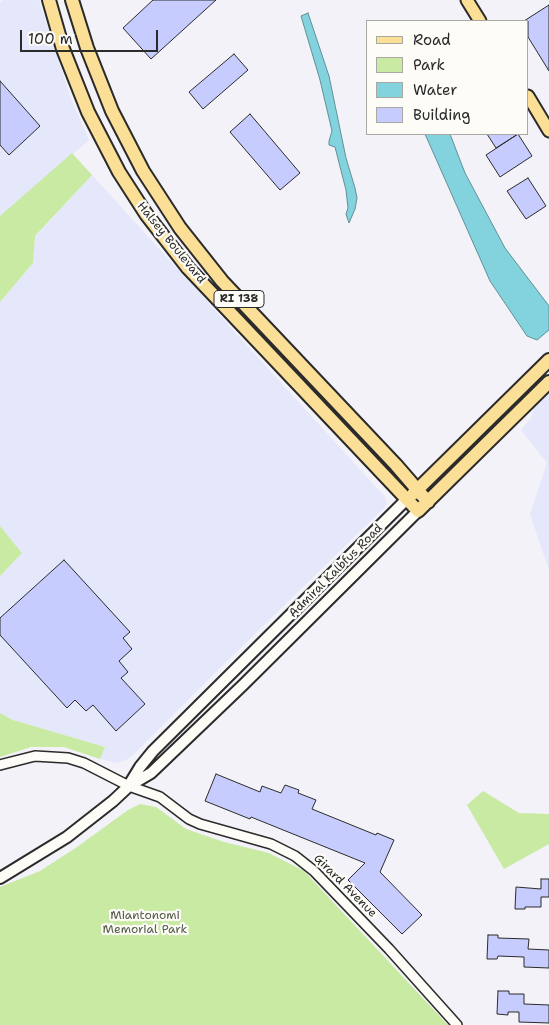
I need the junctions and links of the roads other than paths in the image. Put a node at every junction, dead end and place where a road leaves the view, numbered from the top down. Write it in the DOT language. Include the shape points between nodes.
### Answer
graph roads {
  1 [pos="49,0"];
  2 [pos="72,0"];
  3 [pos="467,0"];
  4 [pos="479,20"];
  5 [pos="529,98"];
  6 [pos="549,131"];
  7 [pos="549,360"];
  8 [pos="549,382"];
  9 [pos="418,489"];
  10 [pos="407,499"];
  11 [pos="428,502"];
  12 [pos="418,511"];
  13 [pos="0,765"];
  14 [pos="129,786"];
  15 [pos="0,878"];
  16 [pos="457,1025"];
  1 -- 10 [label="highway, Halsey Boulevard / RI 138" via="66,57 95,127 146,214 194,274"];
  2 -- 9 [label="highway, Halsey Boulevard / RI 138" via="112,111 143,171 180,228 233,293"];
  3 -- 4 [label="main road"];
  5 -- 6 [label="main road"];
  7 -- 9 [label="highway, Admiral Kalbfus Road"];
  8 -- 11 [label="highway, Admiral Kalbfus Road"];
  9 -- 10 [label="highway, Admiral Kalbfus Road"];
  9 -- 11 [label="highway, Halsey Boulevard"];
  10 -- 12 [label="highway, Halsey Boulevard / RI 138"];
  10 -- 14 [label="main road, Admiral Kalbfus Road" via="152,751"];
  11 -- 12 [label="highway, Admiral Kalbfus Road"];
  12 -- 14 [label="main road, Admiral Kalbfus Road" via="193,734 151,773"];
  13 -- 14 [label="street, Girard Avenue" via="35,756 68,758"];
  14 -- 15 [label="main road, Admiral Kalbfus Road" via="67,837"];
  14 -- 16 [label="street, Girard Avenue" via="160,797 200,824 271,844 295,856 314,871 389,949"];
}
